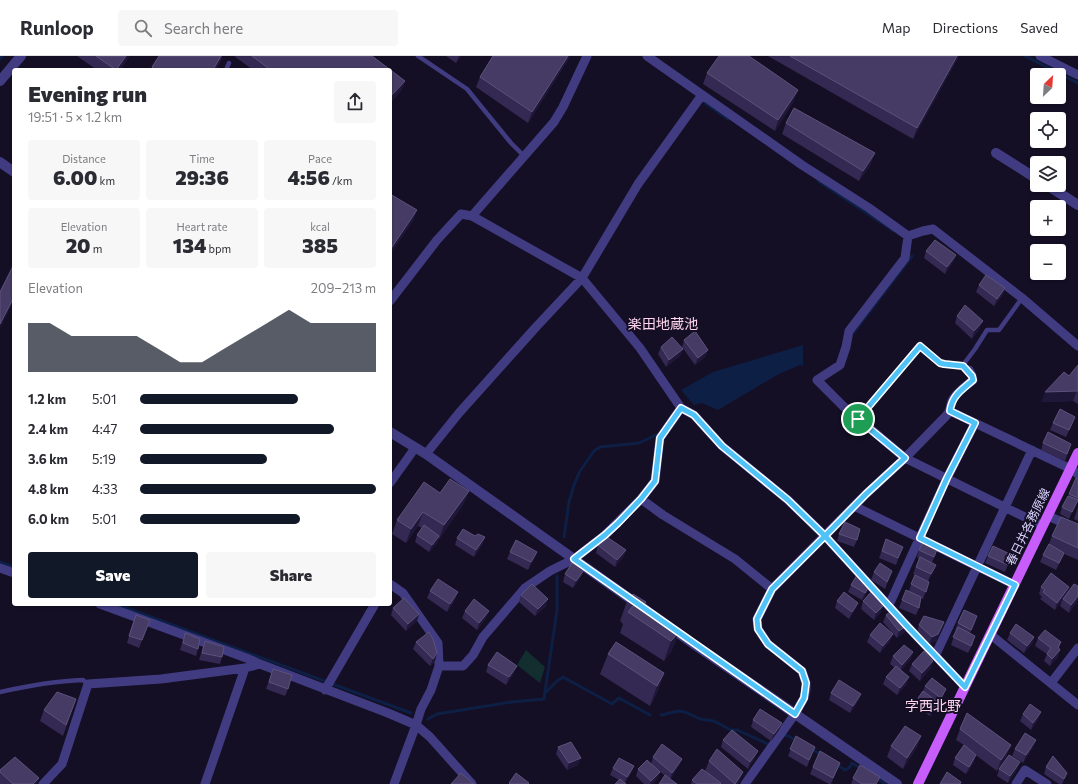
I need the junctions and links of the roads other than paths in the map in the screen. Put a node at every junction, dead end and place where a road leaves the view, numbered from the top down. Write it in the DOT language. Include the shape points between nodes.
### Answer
graph roads {
  1 [pos="21,56"];
  2 [pos="418,56"];
  3 [pos="587,56"];
  4 [pos="648,56"];
  5 [pos="1040,56"];
  6 [pos="229,63"];
  7 [pos="227,68"];
  8 [pos="1078,75"];
  9 [pos="0,81"];
  10 [pos="702,95"];
  11 [pos="996,153"];
  12 [pos="524,156"];
  13 [pos="0,162"];
  14 [pos="12,171"];
  15 [pos="1030,175"];
  16 [pos="1057,192"];
  17 [pos="1078,205"];
  18 [pos="472,216"];
  19 [pos="908,236"];
  20 [pos="582,278"];
  21 [pos="392,298"];
  22 [pos="1022,298"];
  23 [pos="1078,346"];
  24 [pos="966,368"];
  25 [pos="681,408"];
  26 [pos="950,411"];
  27 [pos="858,419"];
  28 [pos="975,423"];
  29 [pos="392,433"];
  30 [pos="415,448"];
  31 [pos="1032,450"];
  32 [pos="1078,453"];
  33 [pos="426,454"];
  34 [pos="905,458"];
  35 [pos="1074,472"];
  36 [pos="947,478"];
  37 [pos="392,480"];
  38 [pos="641,499"];
  39 [pos="854,506"];
  40 [pos="1006,507"];
  41 [pos="1048,516"];
  42 [pos="1043,526"];
  43 [pos="1078,529"];
  44 [pos="825,536"];
  45 [pos="920,538"];
  46 [pos="574,559"];
  47 [pos="978,566"];
  48 [pos="0,568"];
  49 [pos="12,572"];
  50 [pos="392,585"];
  51 [pos="1015,585"];
  52 [pos="772,589"];
  53 [pos="889,605"];
  54 [pos="106,606"];
  55 [pos="374,606"];
  56 [pos="991,635"];
  57 [pos="1078,648"];
  58 [pos="936,656"];
  59 [pos="260,664"];
  60 [pos="439,666"];
  61 [pos="245,668"];
  62 [pos="1051,683"];
  63 [pos="88,684"];
  64 [pos="965,687"];
  65 [pos="325,690"];
  66 [pos="0,692"];
  67 [pos="1078,705"];
  68 [pos="795,714"];
  69 [pos="416,725"];
  70 [pos="43,784"];
  71 [pos="205,784"];
  72 [pos="394,784"];
  73 [pos="472,784"];
  74 [pos="745,784"];
  75 [pos="898,784"];
  76 [pos="918,784"];
  77 [pos="1016,784"];
  78 [pos="1047,784"];
  1 -- 9 [label="street"];
  2 -- 12 [label="lane" via="467,89"];
  3 -- 12 [label="street" via="554,122"];
  4 -- 10 [label="street"];
  5 -- 8 [label="street"];
  6 -- 7 [label="lane"];
  10 -- 19 [label="street"];
  10 -- 20 [label="street" via="638,184"];
  11 -- 15 [label="street"];
  12 -- 18 [label="street"];
  13 -- 14 [label="street"];
  16 -- 17 [label="street"];
  18 -- 20 [label="street"];
  18 -- 21 [label="street" via="460,214"];
  19 -- 22 [label="street" via="933,229"];
  19 -- 27 [label="street" via="906,258 849,331 840,366 817,380"];
  20 -- 25 [label="street" via="640,348"];
  20 -- 33 [label="street" via="490,378"];
  22 -- 23 [label="street"];
  22 -- 24 [label="lane" via="999,330 987,330"];
  24 -- 26 [label="street" via="973,380 954,398"];
  24 -- 27 [label="lane" via="944,364 920,346"];
  25 -- 38 [label="street" via="660,438 655,481"];
  25 -- 44 [label="street" via="694,415 722,446 788,500"];
  26 -- 28 [label="street"];
  26 -- 34 [label="street"];
  27 -- 34 [label="street"];
  28 -- 31 [label="street"];
  28 -- 36 [label="street"];
  29 -- 30 [label="street"];
  30 -- 33 [label="street"];
  30 -- 37 [label="street"];
  31 -- 35 [label="street"];
  31 -- 40 [label="street"];
  32 -- 35 [label="main road, 春日井各務原線"];
  33 -- 46 [label="street"];
  34 -- 36 [label="street"];
  34 -- 39 [label="street"];
  35 -- 41 [label="main road, 春日井各務原線"];
  36 -- 40 [label="street"];
  36 -- 45 [label="street"];
  38 -- 46 [label="street" via="605,535"];
  38 -- 52 [label="street" via="735,559"];
  39 -- 44 [label="street"];
  39 -- 45 [label="street"];
  40 -- 42 [label="street"];
  40 -- 47 [label="street"];
  41 -- 42 [label="main road, 春日井各務原線"];
  41 -- 43 [label="street"];
  42 -- 51 [label="main road, 春日井各務原線"];
  44 -- 52 [label="street"];
  44 -- 53 [label="street"];
  45 -- 47 [label="street"];
  45 -- 53 [label="street"];
  46 -- 60 [label="street" via="524,588 483,637 463,666"];
  46 -- 68 [label="street"];
  47 -- 51 [label="street"];
  47 -- 58 [label="street"];
  48 -- 49 [label="street"];
  50 -- 60 [label="street" via="403,593 438,643"];
  51 -- 56 [label="main road, 春日井各務原線"];
  52 -- 68 [label="street" via="757,619 758,629 768,644 802,671 806,683 804,698"];
  53 -- 58 [label="street"];
  54 -- 59 [label="street"];
  55 -- 65 [label="street"];
  56 -- 62 [label="street"];
  56 -- 64 [label="main road, 春日井各務原線"];
  57 -- 62 [label="street"];
  58 -- 64 [label="street"];
  59 -- 61 [label="street"];
  59 -- 65 [label="street"];
  60 -- 69 [label="street"];
  61 -- 63 [label="street" via="161,679"];
  61 -- 71 [label="street"];
  62 -- 67 [label="street"];
  63 -- 66 [label="lane" via="83,680 70,680"];
  63 -- 70 [label="street" via="62,764"];
  64 -- 76 [label="main road, 春日井各務原線"];
  65 -- 69 [label="street" via="388,712"];
  68 -- 74 [label="street"];
  68 -- 75 [label="street"];
  69 -- 72 [label="street"];
  69 -- 73 [label="street"];
  77 -- 78 [label="street" via="1025,770"];
}
